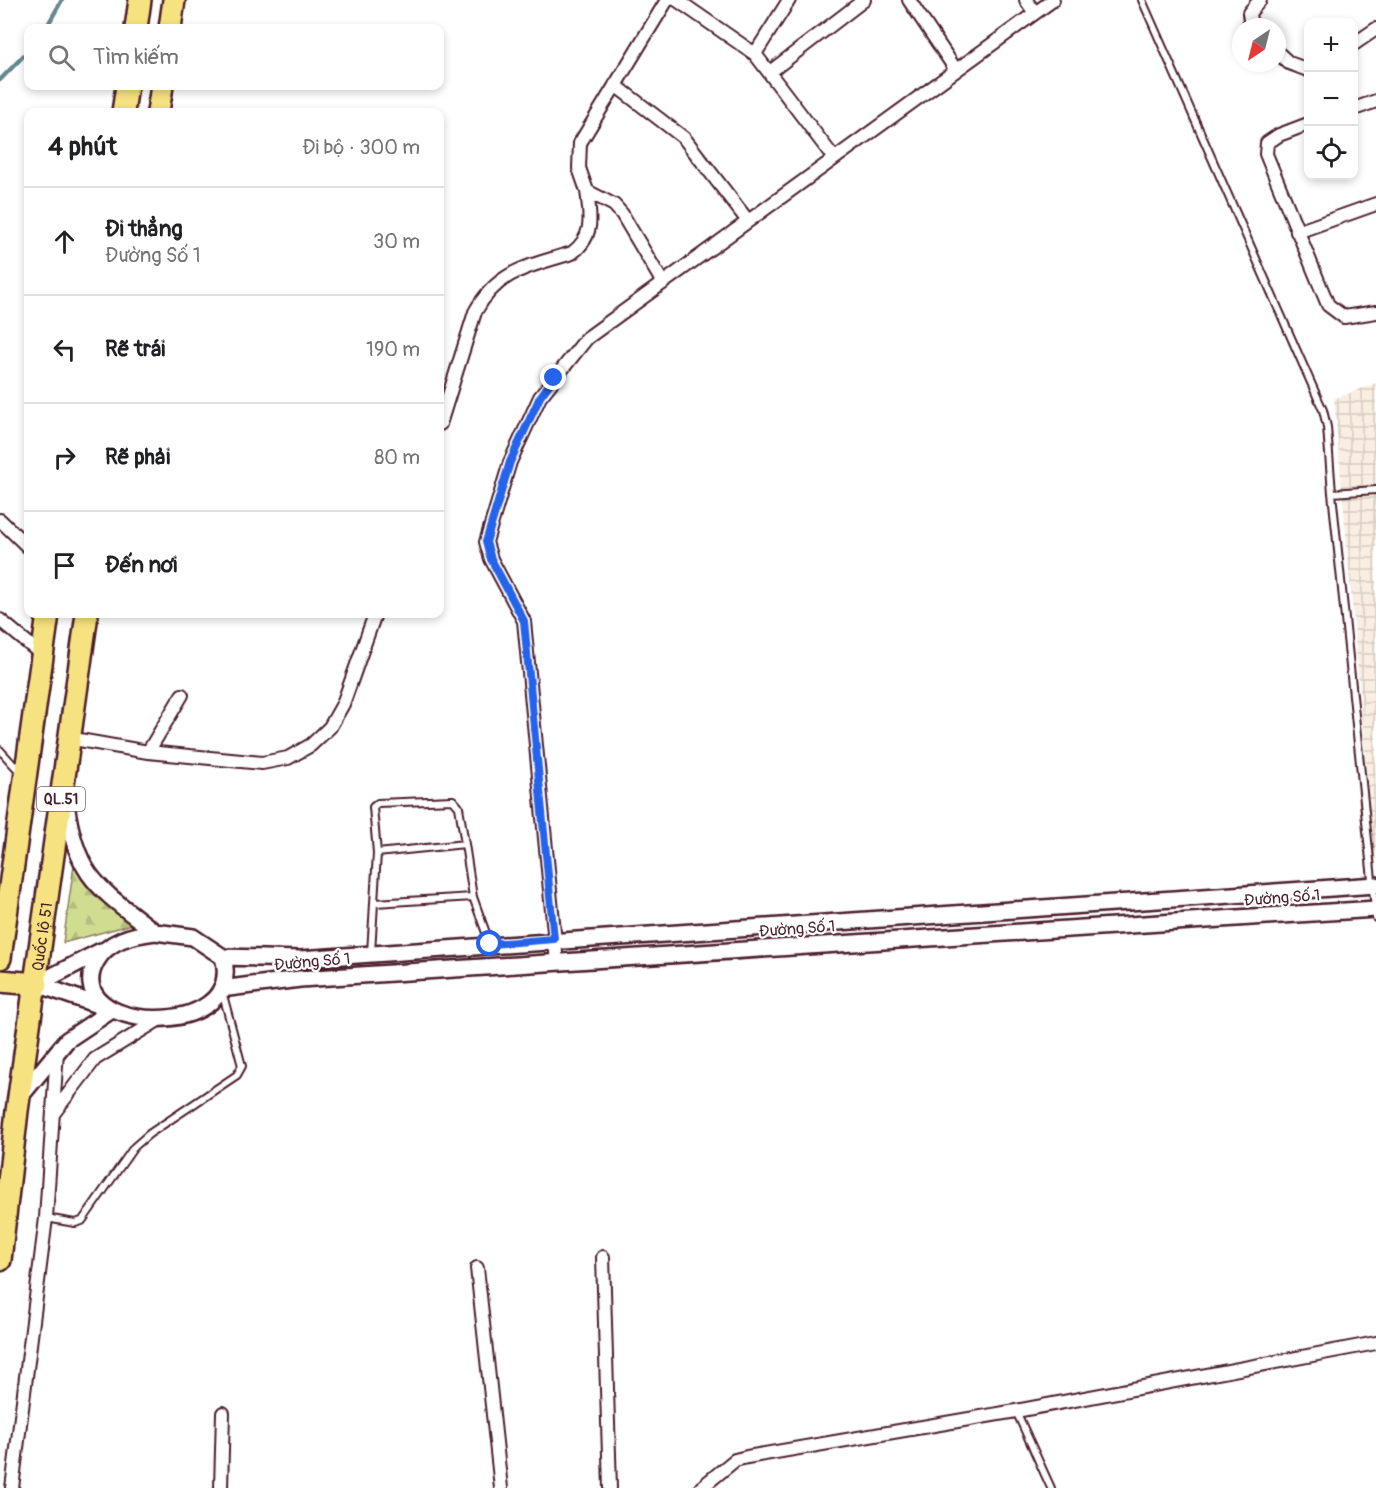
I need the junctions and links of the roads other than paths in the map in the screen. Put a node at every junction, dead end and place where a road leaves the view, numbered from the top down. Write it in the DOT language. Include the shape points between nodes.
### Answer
graph roads {
  1 [pos="140,0"];
  2 [pos="174,0"];
  3 [pos="667,0"];
  4 [pos="677,0"];
  5 [pos="789,0"];
  6 [pos="864,0"];
  7 [pos="909,0"];
  8 [pos="1026,0"];
  9 [pos="1053,0"];
  10 [pos="1142,0"];
  11 [pos="1260,0"];
  12 [pos="1035,13"];
  13 [pos="1250,18"];
  14 [pos="137,24"];
  15 [pos="171,24"];
  16 [pos="1376,29"];
  17 [pos="1358,41"];
  18 [pos="755,54"];
  19 [pos="1286,60"];
  20 [pos="1304,68"];
  21 [pos="956,70"];
  22 [pos="770,72"];
  23 [pos="615,85"];
  24 [pos="126,90"];
  25 [pos="161,90"];
  26 [pos="1376,101"];
  27 [pos="1358,107"];
  28 [pos="124,108"];
  29 [pos="159,108"];
  30 [pos="1304,126"];
  31 [pos="834,158"];
  32 [pos="587,191"];
  33 [pos="1376,204"];
  34 [pos="748,221"];
  35 [pos="1297,232"];
  36 [pos="663,283"];
  37 [pos="1376,312"];
  38 [pos="444,411"];
  39 [pos="1376,490"];
  40 [pos="1332,493"];
  41 [pos="0,520"];
  42 [pos="24,543"];
  43 [pos="47,618"];
  44 [pos="86,618"];
  45 [pos="374,618"];
  46 [pos="0,620"];
  47 [pos="41,654"];
  48 [pos="182,695"];
  49 [pos="68,738"];
  50 [pos="0,750"];
  51 [pos="148,752"];
  52 [pos="25,776"];
  53 [pos="63,781"];
  54 [pos="465,844"];
  55 [pos="377,853"];
  56 [pos="1374,885"];
  57 [pos="472,897"];
  58 [pos="375,903"];
  59 [pos="1376,912"];
  60 [pos="155,932"];
  61 [pos="554,939"];
  62 [pos="490,944"];
  63 [pos="107,948"];
  64 [pos="370,953"];
  65 [pos="223,957"];
  66 [pos="0,958"];
  67 [pos="557,963"];
  68 [pos="0,981"];
  69 [pos="37,984"];
  70 [pos="221,989"];
  71 [pos="112,1010"];
  72 [pos="160,1019"];
  73 [pos="57,1051"];
  74 [pos="20,1098"];
  75 [pos="52,1115"];
  76 [pos="46,1218"];
  77 [pos="603,1257"];
  78 [pos="0,1260"];
  79 [pos="477,1268"];
  80 [pos="1376,1343"];
  81 [pos="1016,1411"];
  82 [pos="223,1413"];
  83 [pos="12,1488"];
  84 [pos="221,1488"];
  85 [pos="501,1488"];
  86 [pos="610,1488"];
  87 [pos="701,1488"];
  88 [pos="1051,1488"];
  1 -- 14 [label="highway"];
  2 -- 15 [label="highway"];
  3 -- 23 [label="street"];
  4 -- 18 [label="street"];
  5 -- 18 [label="street"];
  6 -- 22 [label="street"];
  7 -- 21 [label="street"];
  8 -- 12 [label="street"];
  9 -- 12 [label="street"];
  10 -- 40 [label="lane" via="1323,410"];
  11 -- 13 [label="street" via="1249,13"];
  12 -- 21 [label="street"];
  16 -- 17 [label="street"];
  18 -- 22 [label="street"];
  19 -- 20 [label="street"];
  21 -- 31 [label="street"];
  22 -- 31 [label="street"];
  23 -- 32 [label="street" via="580,143 579,168"];
  23 -- 34 [label="street" via="684,138"];
  24 -- 28 [label="highway"];
  25 -- 29 [label="highway"];
  26 -- 27 [label="street"];
  30 -- 35 [label="street" via="1267,143 1266,154"];
  31 -- 34 [label="street"];
  32 -- 36 [label="street" via="614,205 622,214"];
  32 -- 38 [label="street" via="590,228 581,247 513,272 484,296 475,312"];
  33 -- 35 [label="street"];
  34 -- 36 [label="street"];
  35 -- 37 [label="street" via="1328,305 1344,317"];
  36 -- 61 [label="street" via="587,338 540,397 510,462 486,542 524,621"];
  39 -- 40 [label="lane"];
  40 -- 56 [label="lane"];
  41 -- 42 [label="street"];
  43 -- 47 [label="highway, QL.51"];
  44 -- 49 [label="highway, Quốc lộ 51 / QL.51"];
  45 -- 51 [label="street" via="343,704 330,727 311,745 288,758 262,763"];
  46 -- 47 [label="street"];
  47 -- 52 [label="highway, QL.51"];
  48 -- 51 [label="street"];
  49 -- 51 [label="street"];
  49 -- 53 [label="highway, Quốc lộ 51 / QL.51"];
  50 -- 52 [label="lane"];
  52 -- 66 [label="highway, QL.51"];
  53 -- 60 [label="street" via="76,851 90,878"];
  53 -- 69 [label="highway, Quốc lộ 51 / QL.51"];
  54 -- 55 [label="lane"];
  54 -- 55 [label="lane" via="459,807 453,800 378,803 373,807"];
  54 -- 57 [label="lane"];
  55 -- 58 [label="lane"];
  56 -- 59 [label="lane"];
  56 -- 61 [label="street, Đường Số 1"];
  57 -- 58 [label="lane"];
  57 -- 62 [label="lane"];
  58 -- 64 [label="lane"];
  59 -- 67 [label="street, Đường Số 1"];
  60 -- 63 [label="street" via="128,937"];
  60 -- 65 [label="street" via="194,937"];
  61 -- 62 [label="street, Đường Số 1"];
  61 -- 67 [label="street"];
  62 -- 64 [label="street, Đường Số 1"];
  63 -- 69 [label="street"];
  63 -- 71 [label="street" via="95,965 90,982 96,997"];
  64 -- 65 [label="street, Đường Số 1" via="300,959"];
  65 -- 70 [label="street" via="227,973"];
  67 -- 70 [label="street, Đường Số 1" via="300,979"];
  68 -- 69 [label="highway"];
  69 -- 71 [label="street"];
  69 -- 74 [label="highway, Quốc lộ 51 / QL.51"];
  70 -- 72 [label="street" via="194,1011"];
  70 -- 76 [label="lane" via="242,1066 237,1075 134,1147 82,1221"];
  71 -- 72 [label="street"];
  71 -- 73 [label="street" via="80,1030"];
  72 -- 75 [label="street" via="95,1059"];
  73 -- 74 [label="street"];
  73 -- 75 [label="street"];
  74 -- 78 [label="highway, Quốc lộ 51 / QL.51"];
  75 -- 76 [label="street"];
  76 -- 83 [label="street"];
  77 -- 86 [label="street"];
  79 -- 85 [label="street"];
  80 -- 81 [label="street"];
  81 -- 87 [label="street" via="747,1457 735,1460"];
  81 -- 88 [label="lane"];
  82 -- 84 [label="street"];
}
